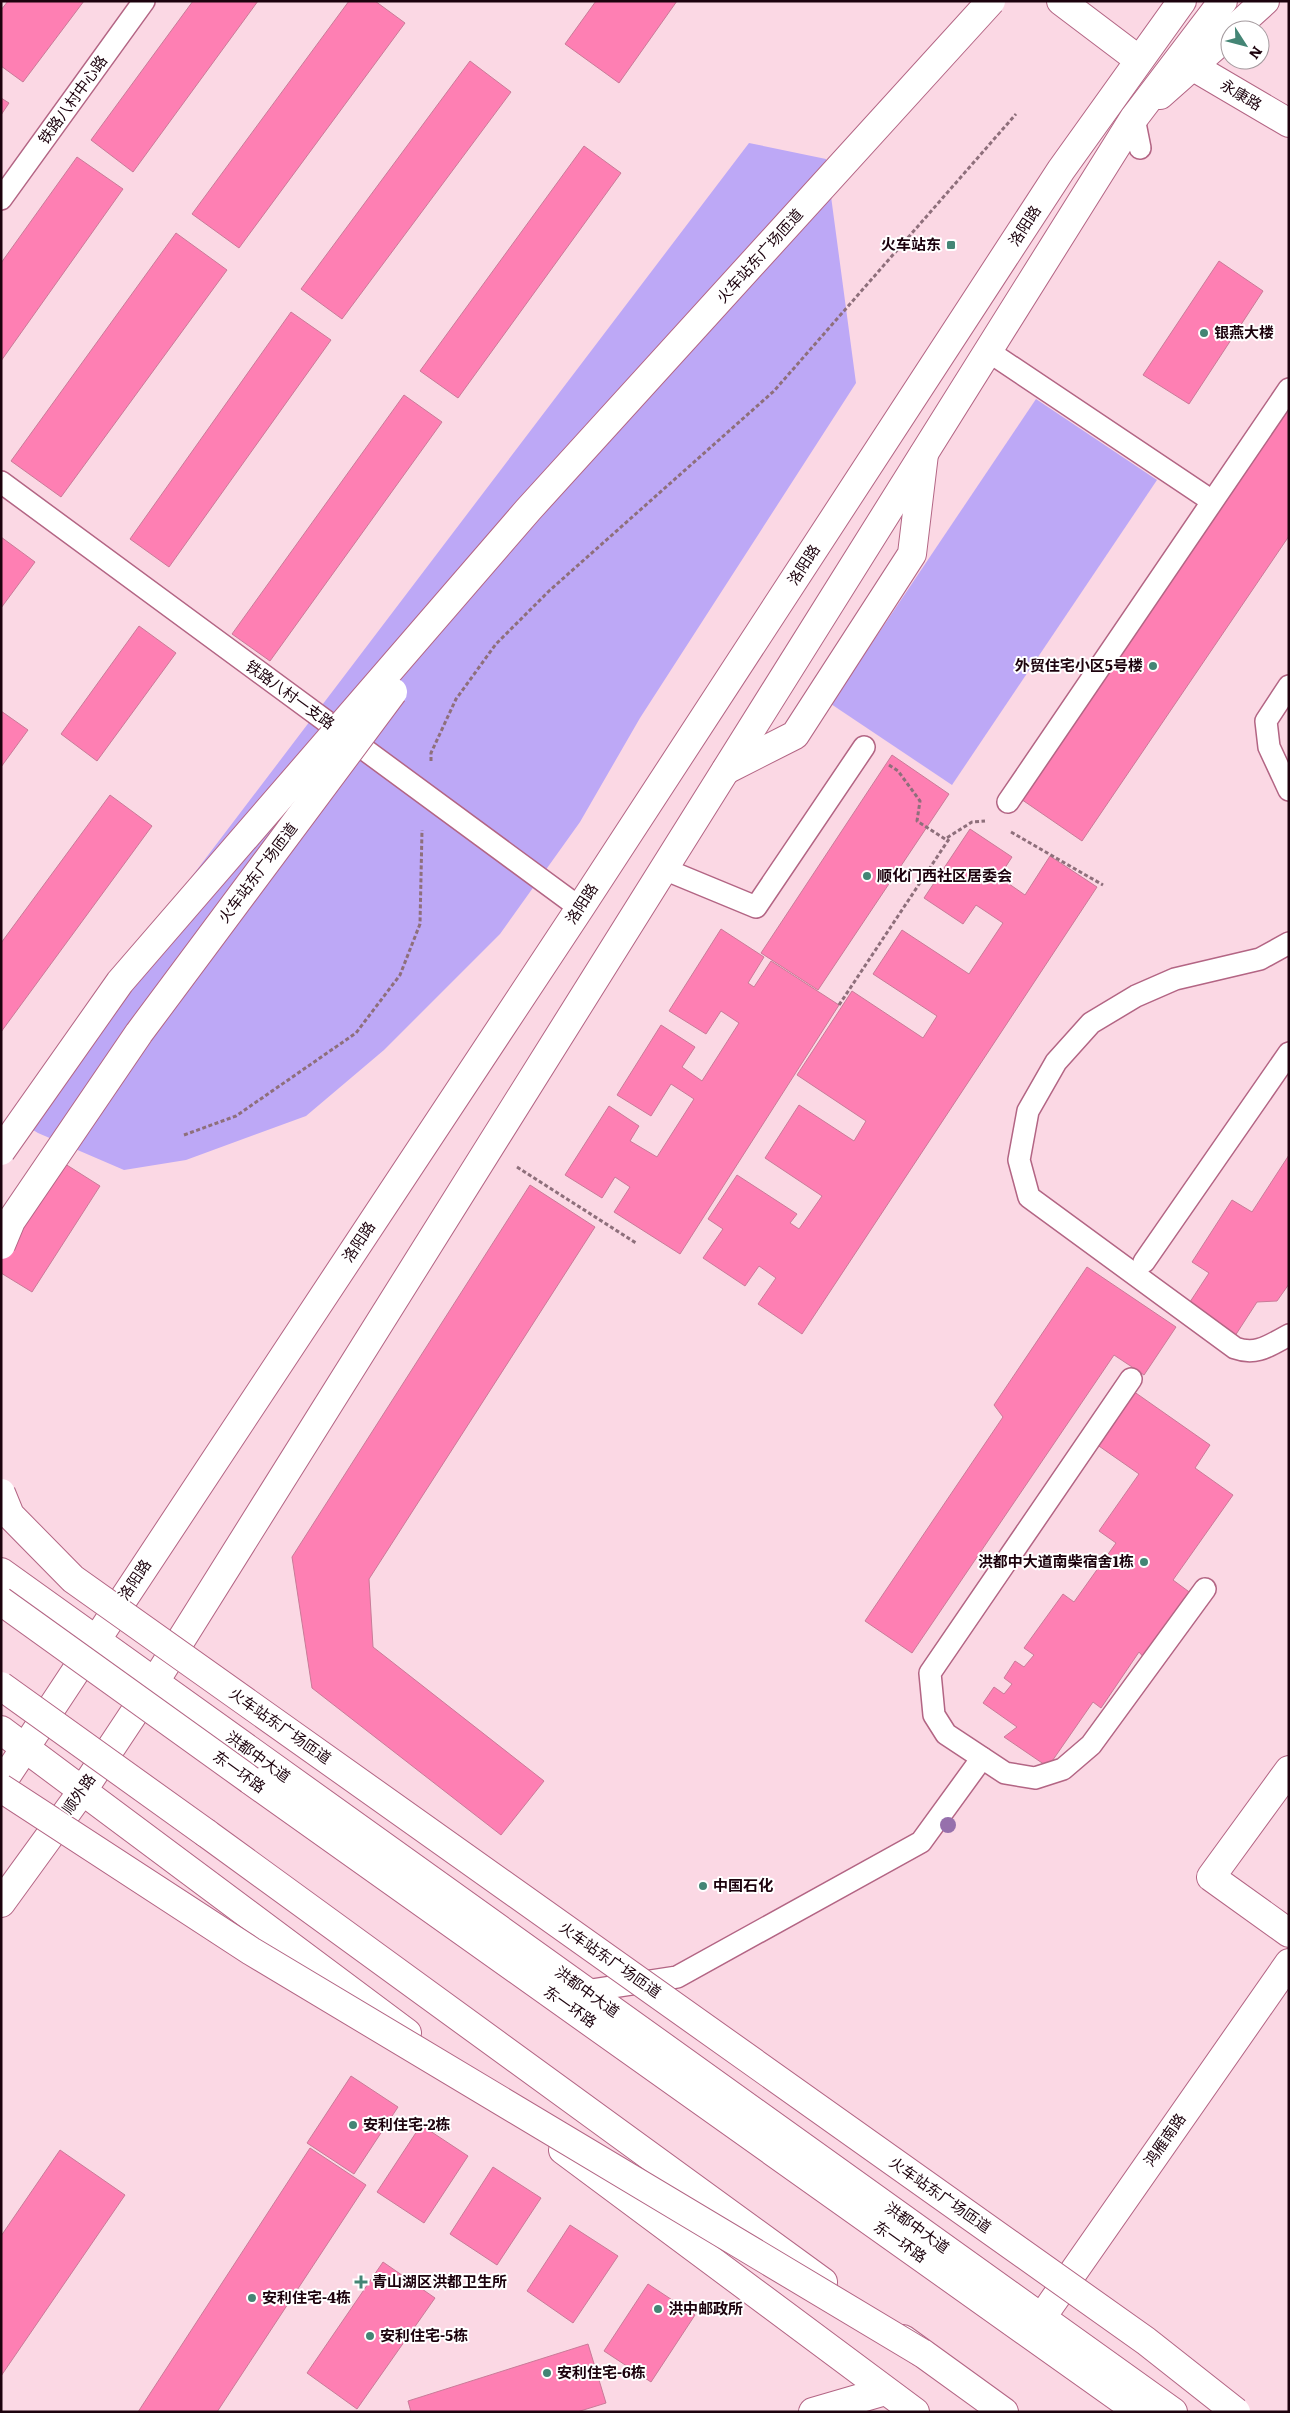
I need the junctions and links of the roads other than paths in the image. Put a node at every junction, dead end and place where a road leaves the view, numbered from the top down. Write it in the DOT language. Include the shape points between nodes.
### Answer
graph roads {
  1 [pos="144,1"];
  2 [pos="991,1"];
  3 [pos="1061,1"];
  4 [pos="1164,1"];
  5 [pos="1182,1"];
  6 [pos="1223,1"];
  7 [pos="1265,1"];
  8 [pos="1244,20"];
  9 [pos="1220,42"];
  10 [pos="1139,60"];
  11 [pos="1192,66"];
  12 [pos="1134,118"];
  13 [pos="1289,123"];
  14 [pos="1140,148"];
  15 [pos="1,199"];
  16 [pos="988,351"];
  17 [pos="1289,389"];
  18 [pos="924,454"];
  19 [pos="1,482"];
  20 [pos="1212,501"];
  21 [pos="528,510"];
  22 [pos="1289,686"];
  23 [pos="864,747"];
  24 [pos="726,770"];
  25 [pos="1289,790"];
  26 [pos="1008,802"];
  27 [pos="664,869"];
  28 [pos="580,908"];
  29 [pos="1289,943"];
  30 [pos="1289,1054"];
  31 [pos="1,1151"];
  32 [pos="1,1245"];
  33 [pos="1144,1262"];
  34 [pos="1289,1334"];
  35 [pos="1131,1379"];
  36 [pos="1,1493"];
  37 [pos="1,1572"];
  38 [pos="1205,1589"];
  39 [pos="1,1601"];
  40 [pos="95,1640"];
  41 [pos="154,1683"];
  42 [pos="1,1686"];
  43 [pos="1,1730"];
  44 [pos="25,1748"];
  45 [pos="982,1758"];
  46 [pos="1289,1770"];
  47 [pos="1,1786"];
  48 [pos="83,1790"];
  49 [pos="1,1903"];
  50 [pos="1289,1933"];
  51 [pos="1289,1963"];
  52 [pos="586,1991"];
  53 [pos="1042,2318"];
  54 [pos="922,2354"];
  55 [pos="885,2391"];
  56 [pos="813,2412"];
  57 [pos="915,2412"];
  58 [pos="1004,2412"];
  59 [pos="1139,2412"];
  60 [pos="1174,2412"];
  61 [pos="1236,2412"];
  1 -- 15 [label="lane, 铁路八村中心路"];
  2 -- 21 [label="main road, 火车站东广场匝道, bridge"];
  3 -- 10 [label="main road"];
  4 -- 10 [label="main road, 洛阳路"];
  5 -- 10 [label="main road, 洛阳路"];
  6 -- 12 [label="main road"];
  7 -- 8 [label="main road"];
  9 -- 11 [label="main road"];
  10 -- 28 [label="main road, 洛阳路" via="1056,178"];
  11 -- 12 [label="main road"];
  11 -- 13 [label="main road, 永康路"];
  12 -- 14 [label="lane"];
  12 -- 16 [label="main road"];
  16 -- 18 [label="main road"];
  16 -- 20 [label="lane"];
  17 -- 20 [label="lane"];
  18 -- 24 [label="main road"];
  18 -- 24 [label="main road" via="912,554 795,735"];
  19 -- 28 [label="lane, 铁路八村一支路"];
  20 -- 26 [label="lane"];
  21 -- 31 [label="main road, 火车站东广场匝道, bridge" via="120,982"];
  21 -- 32 [label="main road, 火车站东广场匝道, bridge" via="139,1033 11,1221"];
  22 -- 25 [label="lane" via="1266,721 1269,746"];
  23 -- 27 [label="lane" via="756,907"];
  24 -- 27 [label="main road"];
  27 -- 41 [label="main road"];
  28 -- 40 [label="main road, 洛阳路"];
  29 -- 34 [label="lane" via="1260,959 1175,979 1136,996 1091,1023 1056,1062 1028,1111 1019,1160 1029,1197 1235,1348 1247,1352 1260,1349"];
  30 -- 33 [label="lane"];
  35 -- 45 [label="lane" via="930,1673 934,1715 946,1734"];
  36 -- 61 [label="main road, 火车站东广场匝道, bridge" via="10,1515 73,1579 1146,2340"];
  37 -- 40 [label="main road, 洪都中大道"];
  38 -- 45 [label="lane" via="1091,1745 1062,1769 1035,1778 1005,1773"];
  39 -- 59 [label="main road, 东一环路, bridge"];
  40 -- 41 [label="main road, 洪都中大道"];
  40 -- 44 [label="main road, 洛阳路"];
  41 -- 48 [label="main road, 顺外路"];
  41 -- 52 [label="main road, 洪都中大道"];
  42 -- 54 [label="main road, bridge"];
  43 -- 44 [label="main road"];
  44 -- 47 [label="main road"];
  44 -- 48 [label="main road"];
  45 -- 52 [label="lane" via="921,1842 677,1977"];
  46 -- 50 [label="main road" via="1211,1878"];
  47 -- 54 [label="main road, bridge" via="251,1951"];
  48 -- 49 [label="main road, 顺外路"];
  48 -- 55 [label="main road"];
  51 -- 53 [label="main road, 鸿雁南路"];
  52 -- 53 [label="main road, 洪都中大道"];
  53 -- 60 [label="main road, 洪都中大道"];
  54 -- 58 [label="main road"];
  55 -- 56 [label="main road"];
  55 -- 57 [label="main road"];
}
